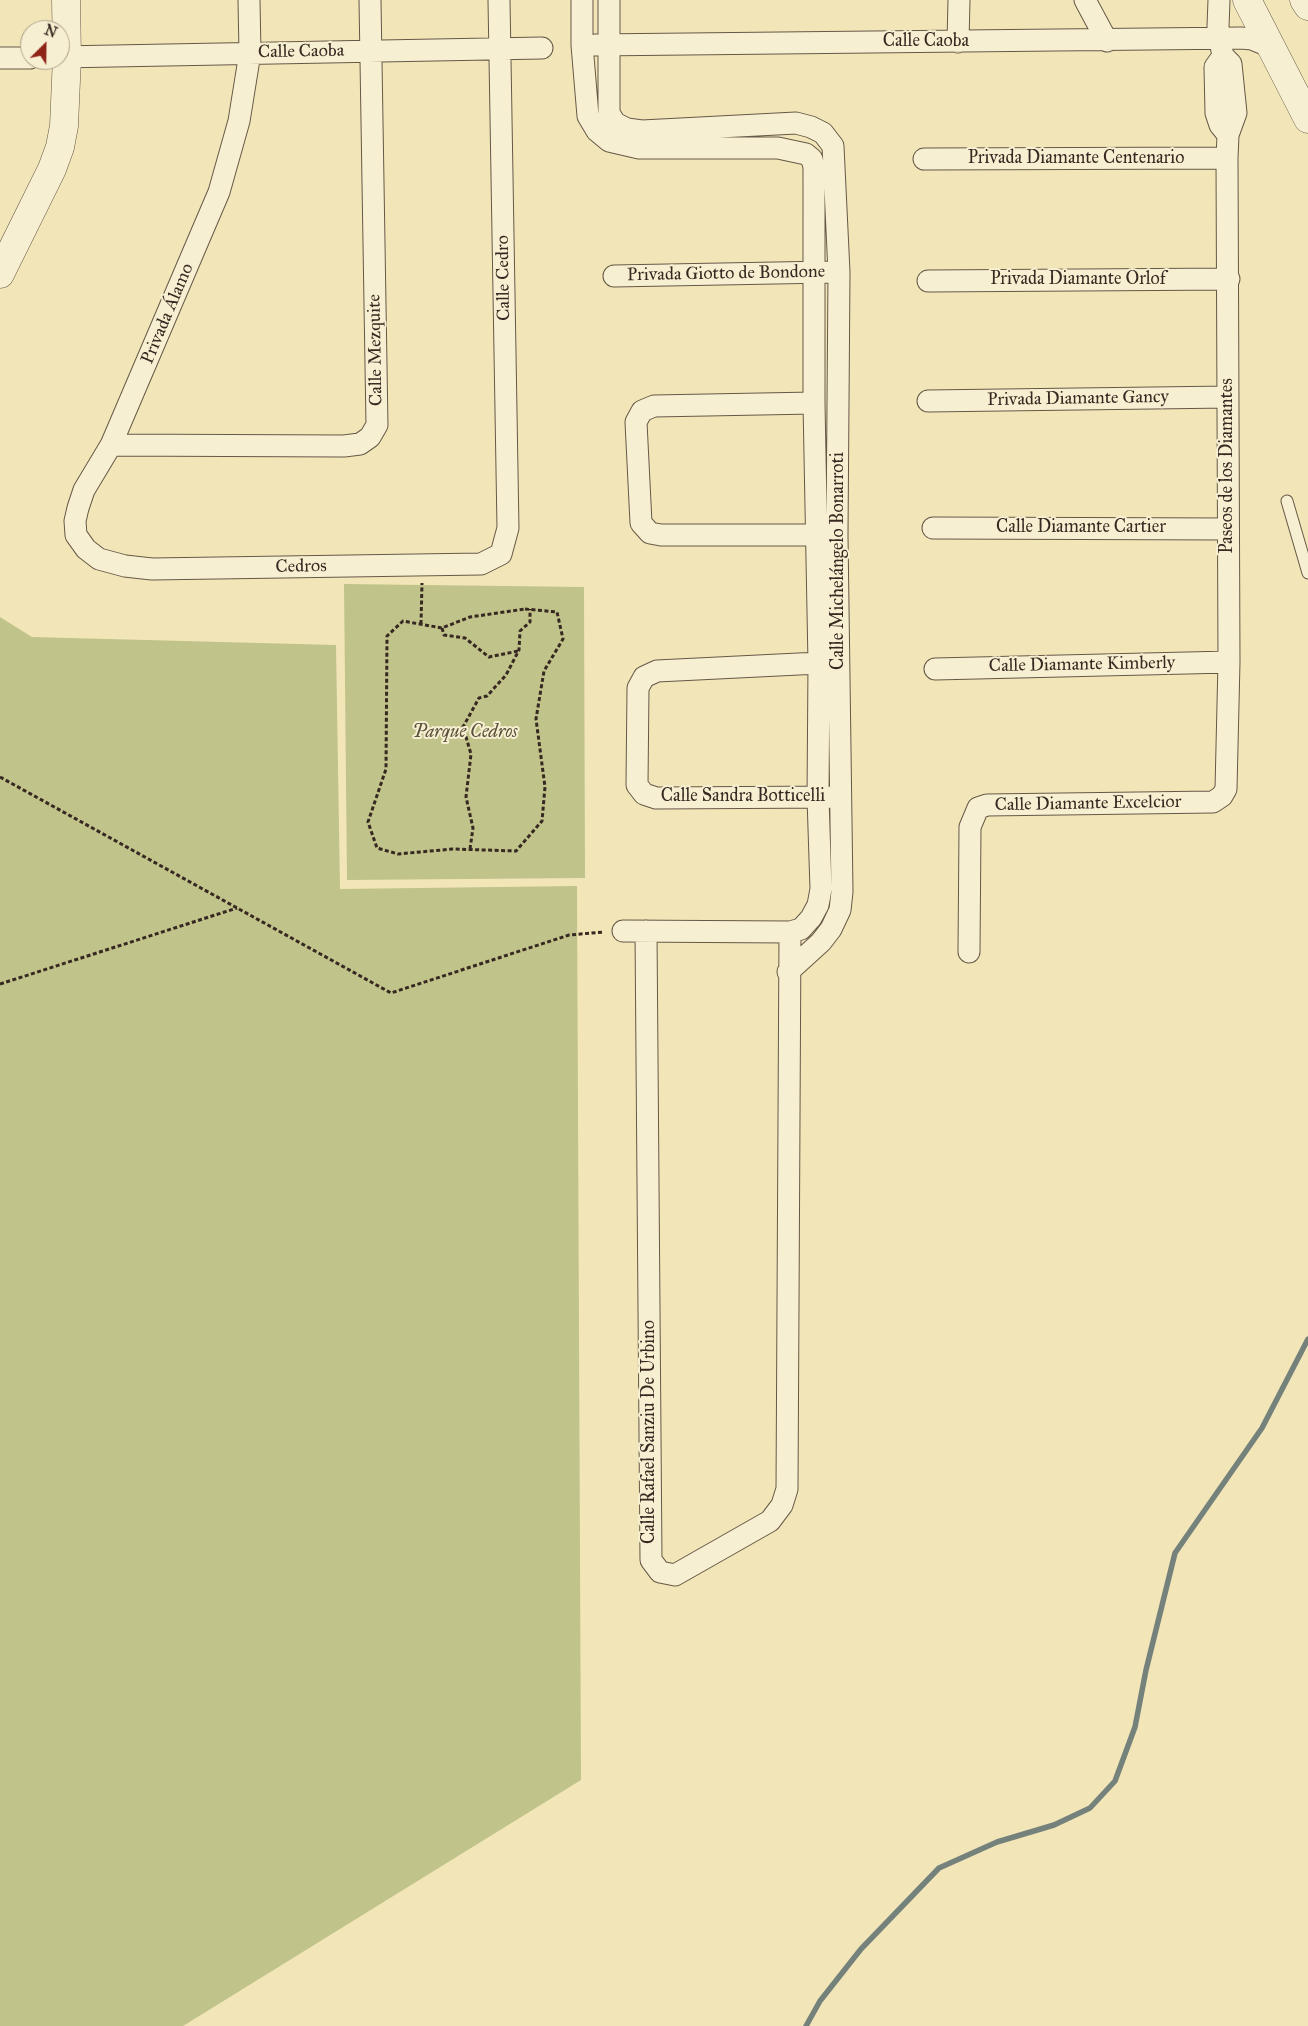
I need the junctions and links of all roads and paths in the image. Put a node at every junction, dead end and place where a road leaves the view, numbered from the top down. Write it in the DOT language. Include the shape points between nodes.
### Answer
graph roads {
  1 [pos="66,0"];
  2 [pos="249,0"];
  3 [pos="370,0"];
  4 [pos="500,0"];
  5 [pos="582,0"];
  6 [pos="609,0"];
  7 [pos="959,0"];
  8 [pos="1085,0"];
  9 [pos="1219,0"];
  10 [pos="1247,0"];
  11 [pos="1304,0"];
  12 [pos="1308,6"];
  13 [pos="65,20"];
  14 [pos="1107,41"];
  15 [pos="958,42"];
  16 [pos="610,44"];
  17 [pos="582,45"];
  18 [pos="1269,46"];
  19 [pos="500,48"];
  20 [pos="542,48"];
  21 [pos="1221,48"];
  22 [pos="370,51"];
  23 [pos="250,53"];
  24 [pos="70,57"];
  25 [pos="0,58"];
  26 [pos="20,58"];
  27 [pos="63,70"];
  28 [pos="1308,119"];
  29 [pos="606,127"];
  30 [pos="823,133"];
  31 [pos="806,154"];
  32 [pos="1227,158"];
  33 [pos="924,159"];
  34 [pos="3,262"];
  35 [pos="839,272"];
  36 [pos="815,273"];
  37 [pos="614,276"];
  38 [pos="1230,279"];
  39 [pos="928,281"];
  40 [pos="1228,397"];
  41 [pos="928,401"];
  42 [pos="814,404"];
  43 [pos="111,445"];
  44 [pos="1287,501"];
  45 [pos="934,528"];
  46 [pos="1228,529"];
  47 [pos="827,535"];
  48 [pos="501,554"];
  49 [pos="99,559"];
  50 [pos="422,565"];
  51 [pos="1308,573"];
  52 [pos="530,609"];
  53 [pos="421,624"];
  54 [pos="442,628"];
  55 [pos="519,650"];
  56 [pos="1229,662"];
  57 [pos="819,663"];
  58 [pos="935,669"];
  59 [pos="0,777"];
  60 [pos="1222,796"];
  61 [pos="840,797"];
  62 [pos="818,798"];
  63 [pos="470,849"];
  64 [pos="237,908"];
  65 [pos="622,930"];
  66 [pos="646,931"];
  67 [pos="790,932"];
  68 [pos="969,952"];
  69 [pos="788,972"];
  70 [pos="0,984"];
  1 -- 13 [label="street"];
  2 -- 23 [label="street, Privada Álamo"];
  3 -- 22 [label="street, Calle Mezquite"];
  4 -- 19 [label="street, Calle Cedro"];
  5 -- 17 [label="street"];
  6 -- 16 [label="street"];
  7 -- 15 [label="street"];
  8 -- 14 [label="street"];
  9 -- 21 [label="street"];
  10 -- 18 [label="street"];
  11 -- 12 [label="street"];
  14 -- 15 [label="street, Calle Caoba"];
  14 -- 21 [label="street, Calle Caoba"];
  15 -- 16 [label="street, Calle Caoba"];
  16 -- 17 [label="street, Calle Caoba"];
  16 -- 29 [label="street"];
  17 -- 29 [label="street" via="588,116"];
  18 -- 21 [label="street, Calle Caoba" via="1252,39"];
  18 -- 28 [label="street"];
  19 -- 20 [label="street, Calle Caoba"];
  19 -- 22 [label="street, Calle Caoba"];
  19 -- 48 [label="street, Calle Cedro" via="508,528"];
  21 -- 32 [label="street, Paseos de los Diamantes" via="1231,64 1235,87 1236,113 1228,135"];
  22 -- 23 [label="street, Calle Caoba"];
  22 -- 43 [label="street, Calle Mezquite" via="377,425 370,437 360,444 344,446"];
  23 -- 24 [label="street, Calle Caoba"];
  23 -- 43 [label="street, Privada Álamo" via="239,122 219,192"];
  25 -- 26 [label="street"];
  27 -- 34 [label="street" via="64,126 60,147 52,169"];
  29 -- 30 [label="street" via="642,131 796,123"];
  29 -- 31 [label="street" via="609,141 639,148 778,148"];
  30 -- 31 [label="street"];
  30 -- 35 [label="street, Calle Michelángelo Bonarroti" via="833,146 835,161"];
  31 -- 36 [label="street, Calle Michelángelo Bonarroti" via="814,167"];
  32 -- 33 [label="street, Privada Diamante Centenario"];
  32 -- 38 [label="street, Paseos de los Diamantes"];
  35 -- 36 [label="street, Privada Giotto de Bondone"];
  35 -- 47 [label="street, Calle Michelángelo Bonarroti"];
  36 -- 37 [label="street, Privada Giotto de Bondone"];
  36 -- 42 [label="street, Calle Michelángelo Bonarroti"];
  38 -- 39 [label="street, Privada Diamante Orlof"];
  38 -- 40 [label="street, Paseos de los Diamantes"];
  40 -- 41 [label="street, Privada Diamante Gancy"];
  40 -- 46 [label="street, Paseos de los Diamantes"];
  42 -- 47 [label="street, Calle Michelángelo Bonarroti"];
  42 -- 47 [label="street" via="654,406 642,411 636,422 641,523 650,533 661,535"];
  43 -- 49 [label="street, Privada Álamo" via="84,490 75,521 76,535"];
  44 -- 51 [label="lane"];
  45 -- 46 [label="street, Calle Diamante Cartier"];
  46 -- 56 [label="street, Paseos de los Diamantes"];
  47 -- 57 [label="street, Calle Michelángelo Bonarroti"];
  47 -- 61 [label="street, Calle Michelángelo Bonarroti"];
  48 -- 50 [label="street, Cedros" via="481,564"];
  49 -- 50 [label="street, Cedros" via="152,569"];
  50 -- 53 [label="path"];
  52 -- 54 [label="path" via="470,617"];
  52 -- 55 [label="path" via="530,622 520,631"];
  52 -- 63 [label="path" via="558,612 563,639 544,671 536,719 545,787 542,821 516,852"];
  53 -- 54 [label="path"];
  53 -- 63 [label="path" via="403,621 387,636 386,770 368,822 377,848 398,854"];
  54 -- 55 [label="path" via="444,635 465,638 489,657"];
  55 -- 63 [label="path" via="506,675 487,696 479,698 464,726 471,754 466,797 473,828"];
  56 -- 58 [label="street, Calle Diamante Kimberly"];
  56 -- 60 [label="street, Paseos de los Diamantes" via="1226,789"];
  57 -- 62 [label="street, Calle Michelángelo Bonarroti"];
  57 -- 62 [label="street, Calle Sandra Botticelli" via="657,671 644,677 638,688 637,785 644,794 656,798"];
  59 -- 64 [label="path"];
  60 -- 68 [label="street, Calle Diamante Excelcior" via="1213,802 987,805 978,808 970,826"];
  61 -- 62 [label="street, Calle Sandra Botticelli"];
  61 -- 69 [label="street, Calle Michelángelo Bonarroti" via="840,910 821,942"];
  62 -- 67 [label="street, Calle Michelángelo Bonarroti" via="821,889 811,918 801,929"];
  64 -- 65 [label="path" via="391,993 569,936"];
  64 -- 70 [label="path"];
  65 -- 66 [label="street"];
  66 -- 67 [label="street"];
  66 -- 69 [label="street, Calle Rafael Sanziu De Urbino" via="651,1560 660,1572 675,1575 770,1521 782,1506 787,1489"];
  67 -- 69 [label="street, Calle Rafael Sanziu De Urbino"];
}
